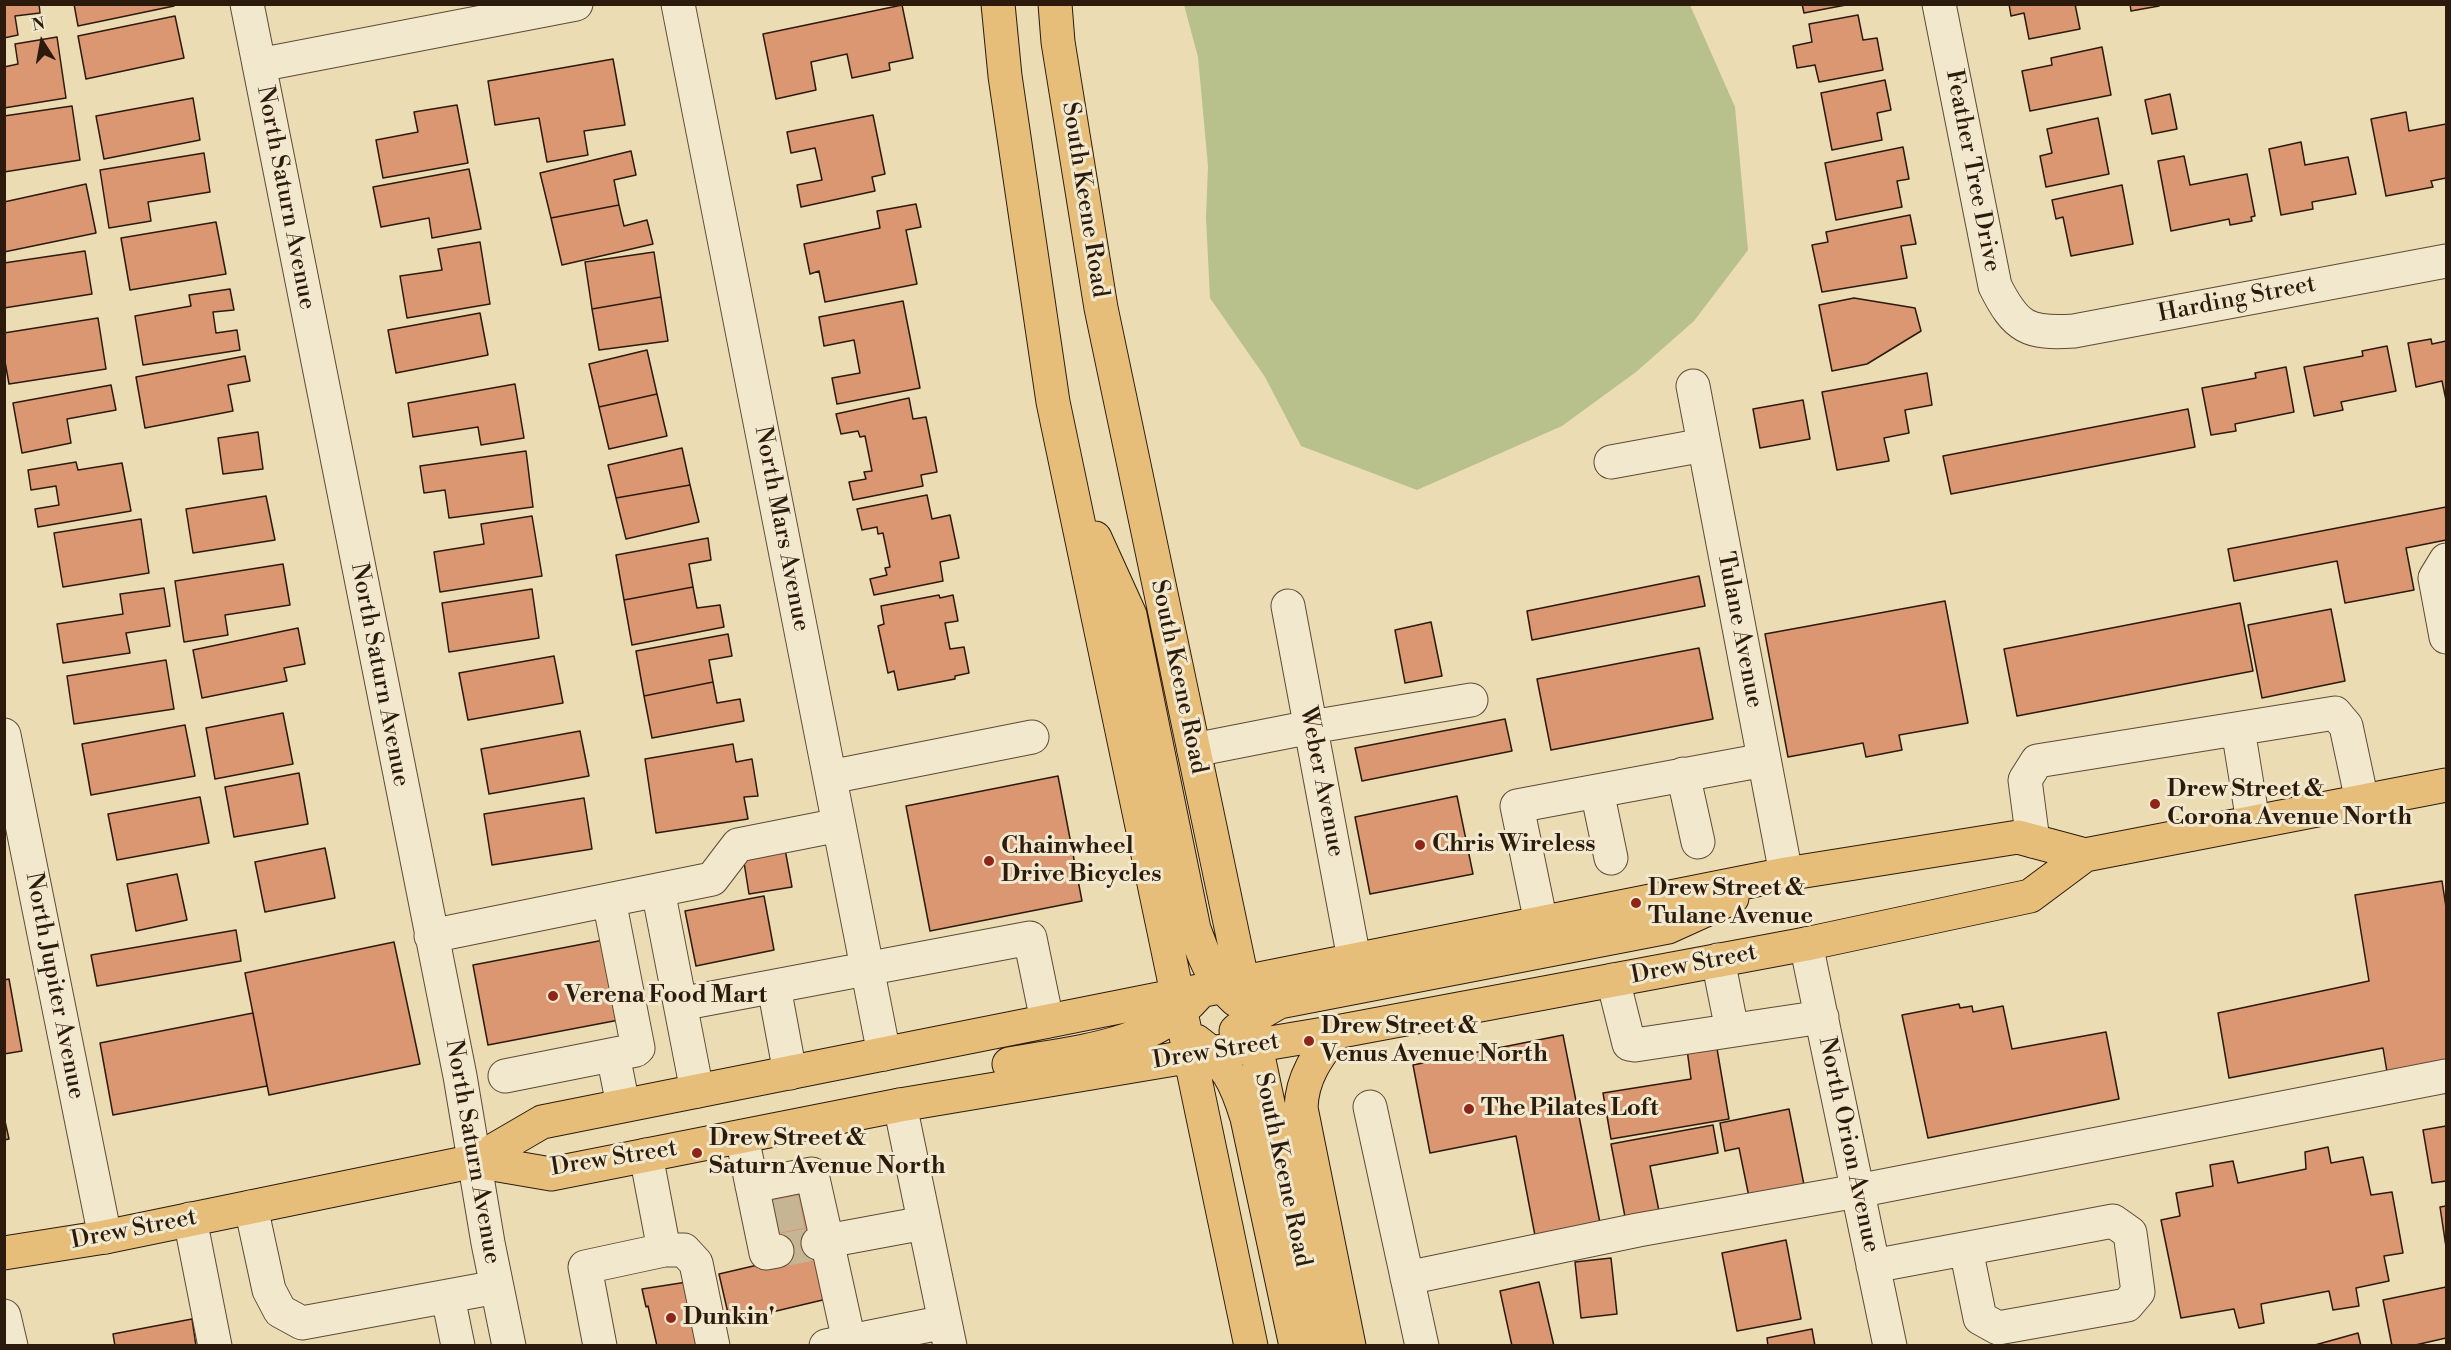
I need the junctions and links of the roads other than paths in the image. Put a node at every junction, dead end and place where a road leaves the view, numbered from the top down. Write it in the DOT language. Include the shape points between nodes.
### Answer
graph roads {
  1 [pos="248,4"];
  2 [pos="576,4"];
  3 [pos="678,4"];
  4 [pos="998,4"];
  5 [pos="1055,4"];
  6 [pos="1939,4"];
  7 [pos="259,65"];
  8 [pos="2446,261"];
  9 [pos="2026,327"];
  10 [pos="1693,386"];
  11 [pos="1704,445"];
  12 [pos="1611,462"];
  13 [pos="2446,560"];
  14 [pos="1288,606"];
  15 [pos="2446,637"];
  16 [pos="1471,700"];
  17 [pos="1311,727"];
  18 [pos="2238,729"];
  19 [pos="4,735"];
  20 [pos="1032,737"];
  21 [pos="1194,750"];
  22 [pos="1764,760"];
  23 [pos="1683,774"];
  24 [pos="830,777"];
  25 [pos="2446,785"];
  26 [pos="1597,790"];
  27 [pos="2362,801"];
  28 [pos="2253,822"];
  29 [pos="839,825"];
  30 [pos="2033,841"];
  31 [pos="1698,842"];
  32 [pos="2085,855"];
  33 [pos="1611,858"];
  34 [pos="1786,874"];
  35 [pos="658,890"];
  36 [pos="609,900"];
  37 [pos="1540,923"];
  38 [pos="431,936"];
  39 [pos="1806,944"];
  40 [pos="1354,959"];
  41 [pos="1718,960"];
  42 [pos="867,968"];
  43 [pos="1613,980"];
  44 [pos="774,987"];
  45 [pos="680,1004"];
  46 [pos="1821,1017"];
  47 [pos="1215,1019"];
  48 [pos="1047,1021"];
  49 [pos="1732,1030"];
  50 [pos="1336,1032"];
  51 [pos="884,1054"];
  52 [pos="613,1055"];
  53 [pos="790,1073"];
  54 [pos="505,1076"];
  55 [pos="2446,1076"];
  56 [pos="697,1091"];
  57 [pos="900,1105"];
  58 [pos="623,1106"];
  59 [pos="1370,1107"];
  60 [pos="798,1125"];
  61 [pos="742,1137"];
  62 [pos="646,1155"];
  63 [pos="475,1161"];
  64 [pos="752,1186"];
  65 [pos="1857,1191"];
  66 [pos="251,1207"];
  67 [pos="190,1219"];
  68 [pos="924,1222"];
  69 [pos="105,1237"];
  70 [pos="823,1242"];
  71 [pos="1966,1249"];
  72 [pos="664,1250"];
  73 [pos="777,1251"];
  74 [pos="4,1253"];
  75 [pos="1873,1266"];
  76 [pos="1407,1278"];
  77 [pos="497,1287"];
  78 [pos="448,1296"];
  79 [pos="4,1316"];
  80 [pos="948,1334"];
  81 [pos="838,1343"];
  82 [pos="11,1346"];
  83 [pos="214,1346"];
  84 [pos="458,1346"];
  85 [pos="509,1346"];
  86 [pos="600,1346"];
  87 [pos="713,1346"];
  88 [pos="1251,1346"];
  89 [pos="1296,1346"];
  90 [pos="1319,1346"];
  91 [pos="1349,1346"];
  92 [pos="1422,1346"];
  93 [pos="1890,1346"];
  1 -- 7 [label="street, North Saturn Avenue"];
  2 -- 7 [label="street"];
  3 -- 24 [label="street, North Mars Avenue"];
  4 -- 47 [label="main road, South Keene Road" via="1051,390 1069,479"];
  5 -- 21 [label="main road, South Keene Road" via="1101,308"];
  6 -- 9 [label="street, Feather Tree Drive" via="1995,286 2007,309"];
  7 -- 38 [label="street, North Saturn Avenue"];
  8 -- 9 [label="street, Harding Street" via="2074,330 2050,332"];
  10 -- 11 [label="street, Tulane Avenue"];
  11 -- 12 [label="street"];
  11 -- 22 [label="street, Tulane Avenue"];
  13 -- 15 [label="street" via="2435,578"];
  14 -- 17 [label="street, Weber Avenue"];
  16 -- 17 [label="street"];
  17 -- 21 [label="street"];
  17 -- 40 [label="street, Weber Avenue"];
  18 -- 27 [label="street" via="2335,713 2346,726"];
  18 -- 28 [label="street"];
  18 -- 30 [label="street" via="2037,761 2025,780"];
  19 -- 69 [label="street, North Jupiter Avenue"];
  20 -- 24 [label="street"];
  21 -- 47 [label="main road, South Keene Road" via="1228,917"];
  22 -- 23 [label="street"];
  22 -- 34 [label="street, Tulane Avenue"];
  23 -- 26 [label="street"];
  23 -- 31 [label="street"];
  24 -- 29 [label="street, North Mars Avenue"];
  25 -- 27 [label="main road, Drew Street"];
  26 -- 33 [label="street"];
  26 -- 37 [label="street" via="1517,806"];
  27 -- 28 [label="main road, Drew Street"];
  28 -- 32 [label="main road, Drew Street"];
  29 -- 35 [label="street" via="738,845 712,879"];
  29 -- 42 [label="street, North Mars Avenue"];
  30 -- 32 [label="main road, Drew Street"];
  30 -- 34 [label="main road, Drew Street" via="2018,837"];
  32 -- 39 [label="main road, Drew Street" via="2030,896"];
  34 -- 37 [label="main road, Drew Street"];
  34 -- 47 [label="main road" via="1668,927 1325,992"];
  35 -- 36 [label="street"];
  35 -- 45 [label="street"];
  36 -- 38 [label="street"];
  36 -- 52 [label="street" via="639,1044 636,1050"];
  37 -- 40 [label="main road, Drew Street"];
  38 -- 63 [label="street, North Saturn Avenue"];
  39 -- 41 [label="main road, Drew Street"];
  39 -- 46 [label="street, North Orion Avenue"];
  40 -- 47 [label="main road, Drew Street"];
  41 -- 43 [label="main road, Drew Street"];
  41 -- 49 [label="street"];
  42 -- 44 [label="street"];
  42 -- 48 [label="street" via="1030,938"];
  42 -- 51 [label="street, North Mars Avenue"];
  43 -- 49 [label="street" via="1629,1044"];
  43 -- 50 [label="main road, Drew Street"];
  44 -- 45 [label="street"];
  44 -- 53 [label="street"];
  45 -- 56 [label="street"];
  46 -- 49 [label="street"];
  46 -- 65 [label="street, North Orion Avenue"];
  47 -- 48 [label="main road, Drew Street" via="1101,1011"];
  47 -- 50 [label="main road, Drew Street"];
  47 -- 57 [label="main road, Drew Street"];
  47 -- 60 [label="main road" via="1121,1043 896,1086"];
  47 -- 88 [label="main road, South Keene Road" via="1201,1105"];
  47 -- 89 [label="main road" via="1247,1118"];
  47 -- 90 [label="main road, South Keene Road"];
  48 -- 51 [label="main road, Drew Street"];
  50 -- 91 [label="main road" via="1311,1065 1301,1091 1301,1108"];
  51 -- 53 [label="main road, Drew Street"];
  52 -- 54 [label="street"];
  52 -- 58 [label="street"];
  53 -- 56 [label="main road, Drew Street"];
  55 -- 65 [label="street"];
  56 -- 58 [label="main road, Drew Street"];
  57 -- 60 [label="main road, Drew Street"];
  57 -- 68 [label="street"];
  58 -- 63 [label="main road, Drew Street" via="542,1122"];
  59 -- 76 [label="street"];
  60 -- 61 [label="main road, Drew Street"];
  61 -- 62 [label="main road, Drew Street"];
  61 -- 64 [label="street"];
  62 -- 63 [label="main road, Drew Street" via="551,1174"];
  62 -- 72 [label="street"];
  63 -- 66 [label="main road, Drew Street"];
  63 -- 77 [label="street, North Saturn Avenue"];
  64 -- 70 [label="street" via="812,1174"];
  64 -- 73 [label="street" via="764,1219 766,1253"];
  65 -- 75 [label="street, North Orion Avenue"];
  65 -- 76 [label="street" via="1638,1230"];
  66 -- 67 [label="main road, Drew Street"];
  66 -- 78 [label="street" via="269,1290 280,1311 302,1323"];
  67 -- 69 [label="main road, Drew Street"];
  67 -- 83 [label="street"];
  68 -- 70 [label="street"];
  68 -- 80 [label="street"];
  69 -- 74 [label="main road, Drew Street"];
  70 -- 81 [label="street"];
  71 -- 71 [label="street" via="1980,1318 1998,1328 2127,1305 2138,1292 2130,1233 2113,1221"];
  71 -- 75 [label="street"];
  72 -- 86 [label="street" via="585,1267"];
  72 -- 87 [label="street" via="684,1250 696,1263"];
  75 -- 93 [label="street, North Orion Avenue"];
  76 -- 92 [label="street"];
  77 -- 78 [label="street"];
  77 -- 85 [label="street, North Saturn Avenue"];
  78 -- 84 [label="street"];
  79 -- 82 [label="street"];
  80 -- 81 [label="street"];
}
